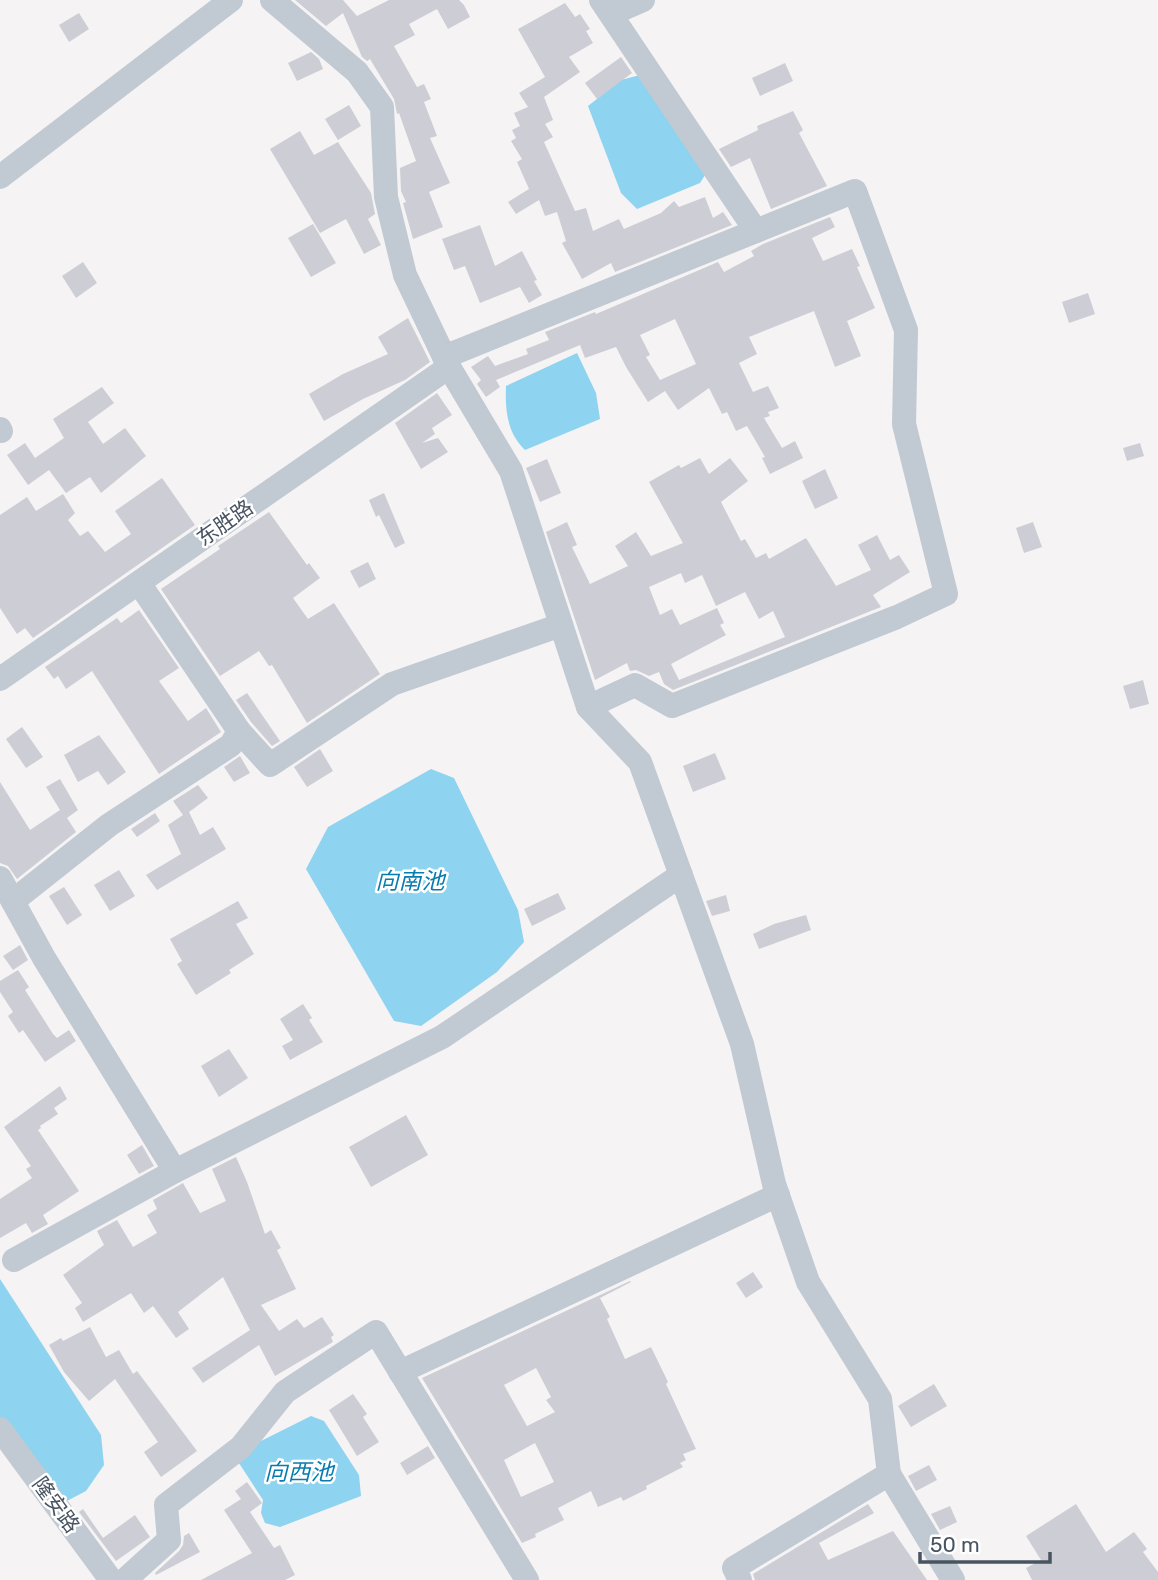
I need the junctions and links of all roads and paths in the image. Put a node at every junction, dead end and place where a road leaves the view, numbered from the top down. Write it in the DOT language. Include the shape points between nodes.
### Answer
graph roads {
  1 [pos="231,0"];
  2 [pos="272,0"];
  3 [pos="643,0"];
  4 [pos="606,7"];
  5 [pos="0,177"];
  6 [pos="756,231"];
  7 [pos="447,362"];
  8 [pos="139,583"];
  9 [pos="561,625"];
  10 [pos="0,679"];
  11 [pos="588,707"];
  12 [pos="239,731"];
  13 [pos="681,875"];
  14 [pos="0,878"];
  15 [pos="13,901"];
  16 [pos="175,1171"];
  17 [pos="778,1195"];
  18 [pos="14,1261"];
  19 [pos="400,1372"];
  20 [pos="0,1429"];
  21 [pos="890,1474"];
  22 [pos="111,1580"];
  23 [pos="125,1580"];
  24 [pos="527,1580"];
  25 [pos="740,1580"];
  26 [pos="953,1580"];
  1 -- 5 [label="street"];
  2 -- 7 [label="street" via="357,72 382,107 386,197 405,275"];
  3 -- 4 [label="street"];
  4 -- 6 [label="street"];
  6 -- 7 [label="street, 东胜路"];
  6 -- 11 [label="street, 东胜路" via="855,191 905,330 904,424 946,594 672,706 635,685"];
  7 -- 8 [label="street, 东胜路"];
  7 -- 9 [label="street" via="510,471"];
  8 -- 10 [label="street, 东胜路"];
  8 -- 12 [label="street"];
  9 -- 11 [label="street"];
  9 -- 12 [label="street" via="392,684 270,765"];
  11 -- 13 [label="street" via="640,762"];
  12 -- 15 [label="street" via="232,745 109,825"];
  13 -- 16 [label="street" via="442,1037"];
  13 -- 17 [label="street" via="742,1044"];
  14 -- 15 [label="street"];
  15 -- 16 [label="street"];
  16 -- 18 [label="street"];
  17 -- 19 [label="street"];
  17 -- 21 [label="street" via="807,1282 880,1399"];
  19 -- 23 [label="street" via="376,1332 285,1392 241,1447 166,1505 169,1541"];
  19 -- 24 [label="street"];
  20 -- 22 [label="street, 隆安路"];
  21 -- 25 [label="street" via="734,1568"];
  21 -- 26 [label="street"];
}
